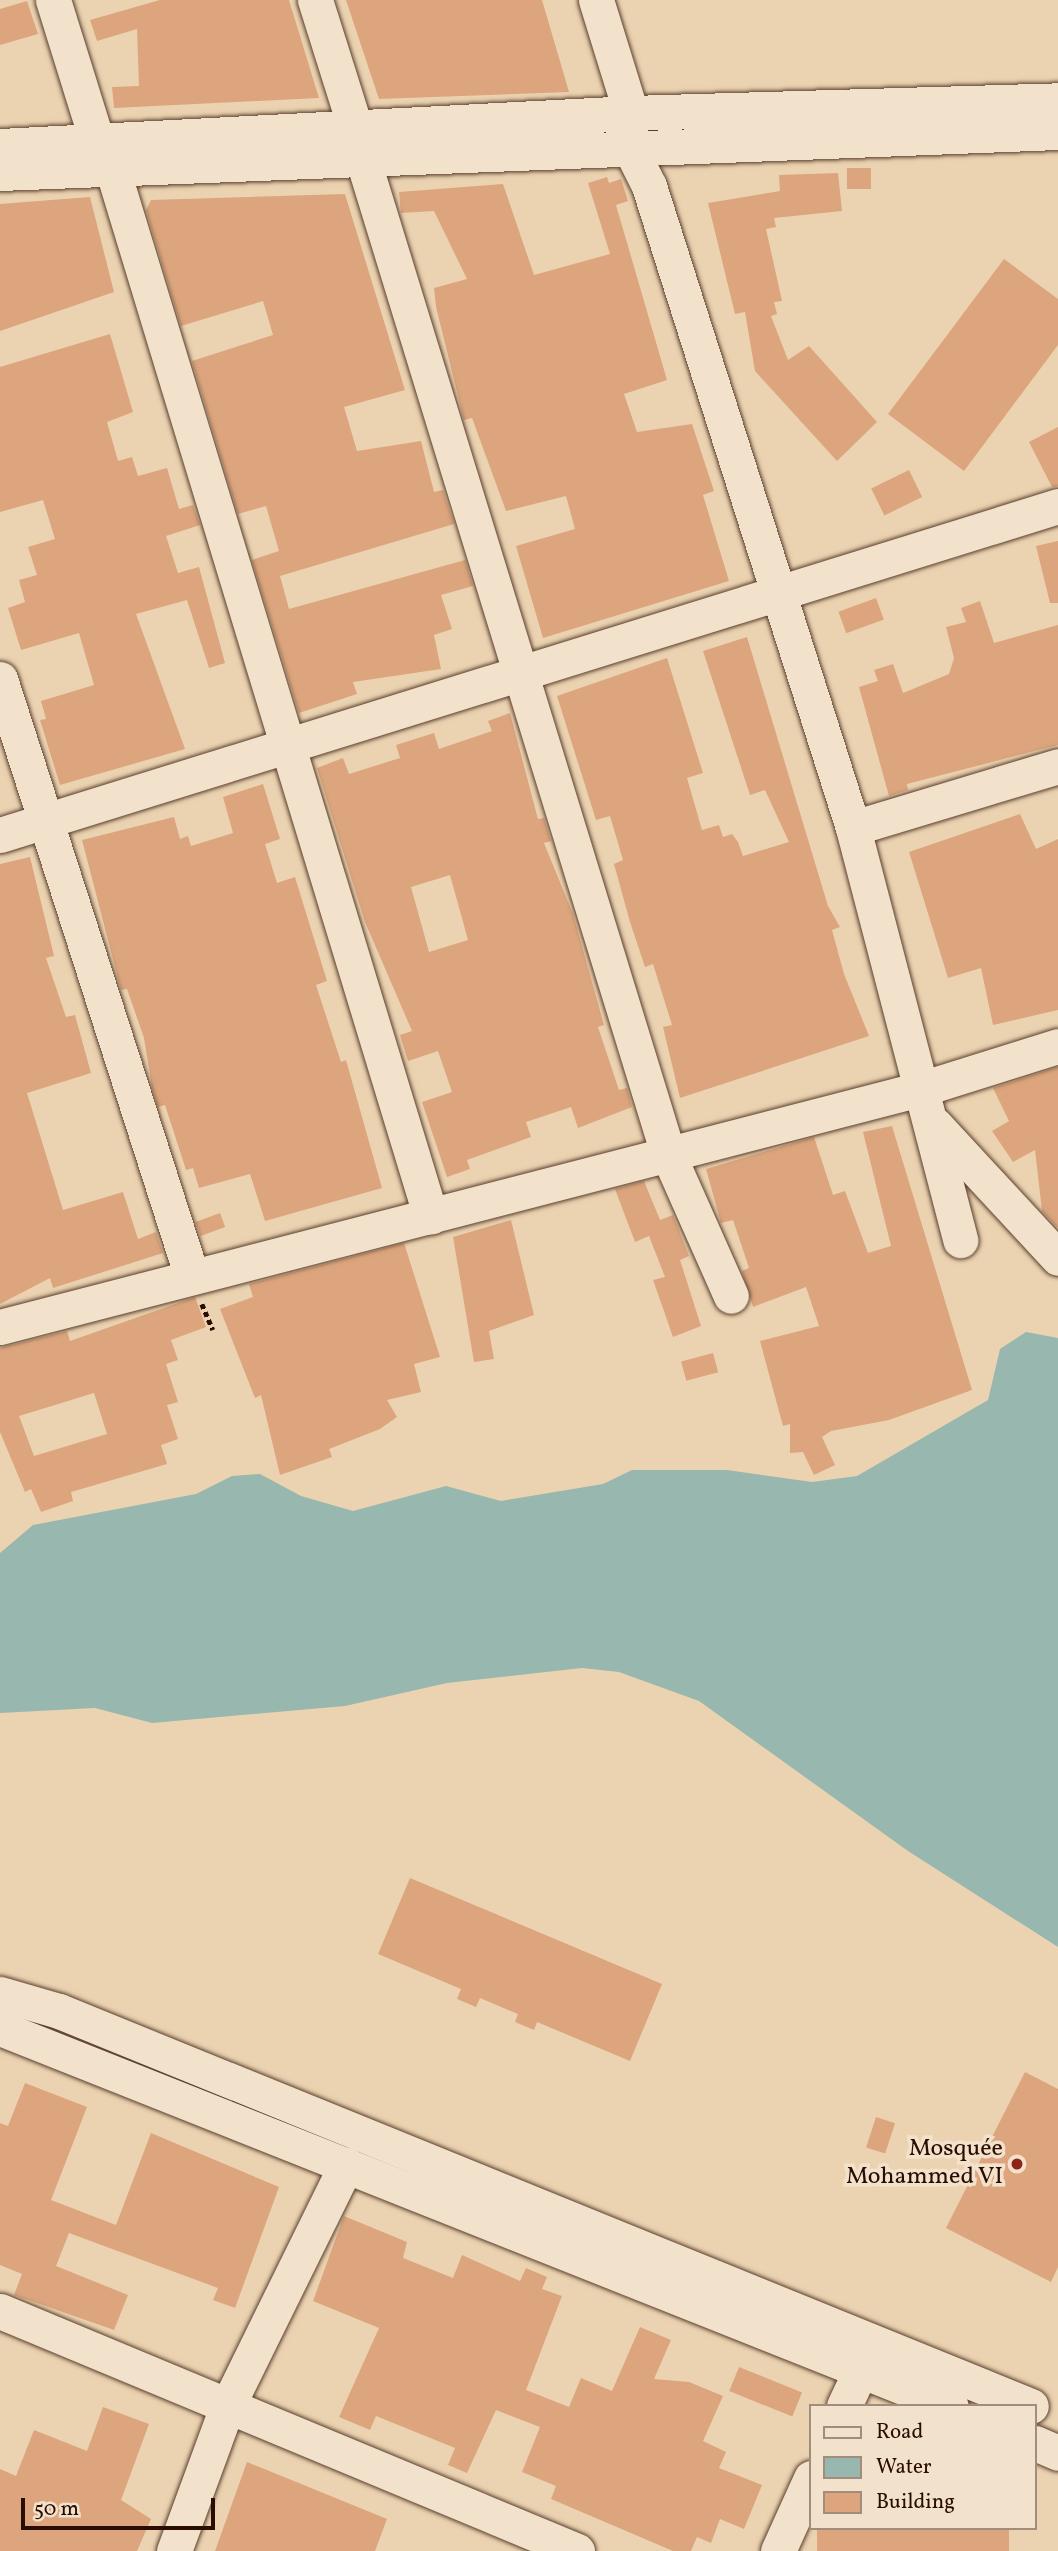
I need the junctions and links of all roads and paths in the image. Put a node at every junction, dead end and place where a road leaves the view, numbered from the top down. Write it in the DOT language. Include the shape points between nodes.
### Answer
graph roads {
  1 [pos="53,0"];
  2 [pos="315,0"];
  3 [pos="596,0"];
  4 [pos="620,0"];
  5 [pos="1058,100"];
  6 [pos="641,129"];
  7 [pos="1058,132"];
  8 [pos="359,145"];
  9 [pos="0,146"];
  10 [pos="104,154"];
  11 [pos="0,173"];
  12 [pos="1058,506"];
  13 [pos="778,592"];
  14 [pos="519,671"];
  15 [pos="0,679"];
  16 [pos="290,744"];
  17 [pos="1058,766"];
  18 [pos="45,820"];
  19 [pos="853,828"];
  20 [pos="0,835"];
  21 [pos="1058,1046"];
  22 [pos="924,1088"];
  23 [pos="932,1122"];
  24 [pos="668,1154"];
  25 [pos="431,1217"];
  26 [pos="960,1240"];
  27 [pos="1058,1258"];
  28 [pos="192,1277"];
  29 [pos="731,1296"];
  30 [pos="0,1327"];
  31 [pos="0,1994"];
  32 [pos="0,2028"];
  33 [pos="346,2165"];
  34 [pos="0,2311"];
  35 [pos="868,2355"];
  36 [pos="845,2404"];
  37 [pos="948,2404"];
  38 [pos="1023,2404"];
  39 [pos="227,2407"];
  40 [pos="1037,2408"];
  41 [pos="1058,2416"];
  42 [pos="1037,2444"];
  43 [pos="1058,2453"];
  44 [pos="810,2480"];
  45 [pos="174,2551"];
  46 [pos="577,2551"];
  47 [pos="778,2551"];
  1 -- 10 [label="street"];
  2 -- 8 [label="street"];
  3 -- 6 [label="street"];
  4 -- 6 [label="street"];
  5 -- 6 [label="street"];
  6 -- 7 [label="street"];
  6 -- 8 [label="street"];
  6 -- 13 [label="street" via="649,186"];
  8 -- 10 [label="street"];
  8 -- 14 [label="street"];
  9 -- 10 [label="street"];
  10 -- 11 [label="street"];
  10 -- 16 [label="street"];
  12 -- 13 [label="street"];
  13 -- 14 [label="street"];
  13 -- 19 [label="street"];
  14 -- 16 [label="street"];
  14 -- 24 [label="street"];
  15 -- 18 [label="street"];
  16 -- 18 [label="street"];
  16 -- 25 [label="street"];
  17 -- 19 [label="street"];
  18 -- 20 [label="street"];
  18 -- 28 [label="street"];
  19 -- 22 [label="street"];
  21 -- 22 [label="street"];
  22 -- 23 [label="street"];
  22 -- 24 [label="street"];
  23 -- 26 [label="street"];
  23 -- 27 [label="street"];
  24 -- 25 [label="street"];
  24 -- 29 [label="street"];
  25 -- 28 [label="street"];
  28 -- 30 [label="street"];
  31 -- 35 [label="street" via="71,2016"];
  32 -- 33 [label="street"];
  33 -- 35 [label="street"];
  33 -- 39 [label="street"];
  34 -- 39 [label="street"];
  35 -- 36 [label="street"];
  35 -- 37 [label="street"];
  35 -- 38 [label="street"];
  39 -- 45 [label="street"];
  39 -- 46 [label="street"];
  40 -- 41 [label="street"];
  42 -- 43 [label="street"];
  44 -- 47 [label="street"];
}
